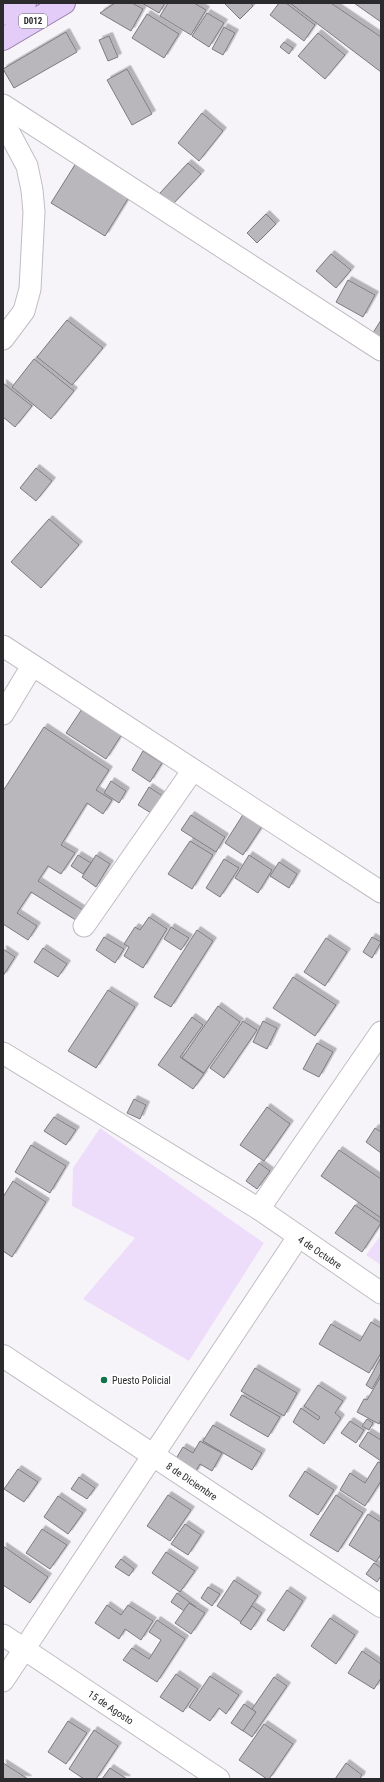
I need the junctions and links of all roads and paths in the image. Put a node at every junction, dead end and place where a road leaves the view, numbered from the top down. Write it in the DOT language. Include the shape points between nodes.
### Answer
graph roads {
  1 [pos="25,3"];
  2 [pos="64,3"];
  3 [pos="3,14"];
  4 [pos="3,39"];
  5 [pos="3,105"];
  6 [pos="3,121"];
  7 [pos="3,339"];
  8 [pos="381,350"];
  9 [pos="3,646"];
  10 [pos="32,666"];
  11 [pos="3,714"];
  12 [pos="193,770"];
  13 [pos="381,892"];
  14 [pos="84,926"];
  15 [pos="381,1032"];
  16 [pos="3,1053"];
  17 [pos="259,1209"];
  18 [pos="298,1237"];
  19 [pos="381,1293"];
  20 [pos="3,1356"];
  21 [pos="154,1456"];
  22 [pos="381,1606"];
  23 [pos="3,1635"];
  24 [pos="25,1650"];
  25 [pos="3,1681"];
  26 [pos="219,1779"];
  1 -- 3 [label="main road, D012"];
  2 -- 4 [label="main road, D012"];
  5 -- 8 [label="street"];
  6 -- 7 [label="street" via="27,166 34,212 30,289 24,311"];
  9 -- 10 [label="street"];
  10 -- 11 [label="street"];
  10 -- 12 [label="street"];
  12 -- 13 [label="street"];
  12 -- 14 [label="street"];
  15 -- 17 [label="street"];
  16 -- 17 [label="street, 4 de Octubre"];
  17 -- 18 [label="street, 4 de Octubre"];
  18 -- 19 [label="street, 4 de Octubre"];
  18 -- 21 [label="street"];
  20 -- 21 [label="street, 8 de Diciembre"];
  21 -- 22 [label="street, 8 de Diciembre"];
  21 -- 24 [label="street"];
  23 -- 24 [label="street, 15 de Agosto"];
  24 -- 25 [label="street"];
  24 -- 26 [label="street, 15 de Agosto"];
}
